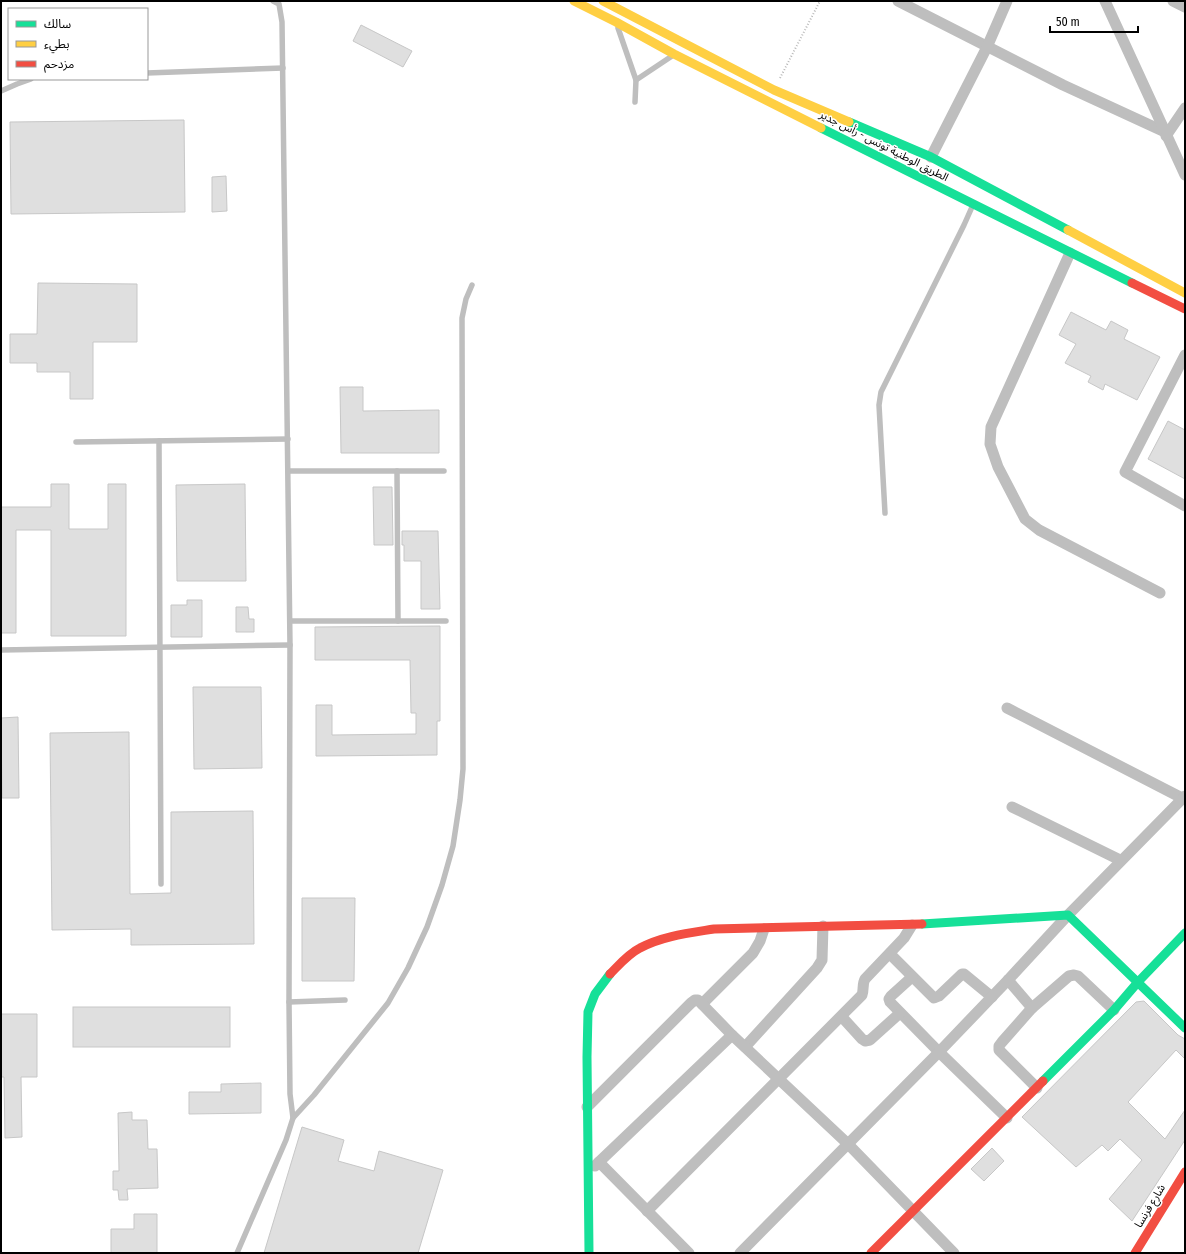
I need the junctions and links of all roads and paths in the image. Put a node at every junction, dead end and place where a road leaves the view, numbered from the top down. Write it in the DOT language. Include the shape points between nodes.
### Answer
graph roads {
  1 [pos="272,1"];
  2 [pos="574,1"];
  3 [pos="602,1"];
  4 [pos="820,1"];
  5 [pos="898,1"];
  6 [pos="1007,1"];
  7 [pos="1105,1"];
  8 [pos="1173,1"];
  9 [pos="1185,7"];
  10 [pos="616,22"];
  11 [pos="987,47"];
  12 [pos="674,54"];
  13 [pos="283,68"];
  14 [pos="148,73"];
  15 [pos="28,80"];
  16 [pos="636,80"];
  17 [pos="774,90"];
  18 [pos="1,91"];
  19 [pos="635,102"];
  20 [pos="1185,108"];
  21 [pos="1165,134"];
  22 [pos="930,158"];
  23 [pos="1185,175"];
  24 [pos="972,205"];
  25 [pos="1070,254"];
  26 [pos="472,285"];
  27 [pos="1185,293"];
  28 [pos="1185,309"];
  29 [pos="1185,355"];
  30 [pos="288,439"];
  31 [pos="159,441"];
  32 [pos="76,442"];
  33 [pos="288,471"];
  34 [pos="397,471"];
  35 [pos="444,471"];
  36 [pos="1185,506"];
  37 [pos="885,513"];
  38 [pos="1160,593"];
  39 [pos="398,621"];
  40 [pos="446,621"];
  41 [pos="290,622"];
  42 [pos="290,645"];
  43 [pos="160,647"];
  44 [pos="1,650"];
  45 [pos="1007,708"];
  46 [pos="1184,797"];
  47 [pos="1012,807"];
  48 [pos="1120,860"];
  49 [pos="161,884"];
  50 [pos="1068,915"];
  51 [pos="912,925"];
  52 [pos="823,926"];
  53 [pos="764,929"];
  54 [pos="1185,933"];
  55 [pos="890,954"];
  56 [pos="912,977"];
  57 [pos="1008,980"];
  58 [pos="1138,982"];
  59 [pos="992,997"];
  60 [pos="345,1000"];
  61 [pos="289,1002"];
  62 [pos="702,1004"];
  63 [pos="1032,1008"];
  64 [pos="1114,1010"];
  65 [pos="900,1013"];
  66 [pos="842,1017"];
  67 [pos="1185,1028"];
  68 [pos="732,1035"];
  69 [pos="745,1047"];
  70 [pos="939,1052"];
  71 [pos="779,1079"];
  72 [pos="1037,1088"];
  73 [pos="587,1107"];
  74 [pos="292,1118"];
  75 [pos="1007,1118"];
  76 [pos="848,1144"];
  77 [pos="599,1162"];
  78 [pos="589,1171"];
  79 [pos="1185,1172"];
  80 [pos="647,1211"];
  81 [pos="912,1211"];
  82 [pos="1137,1252"];
  83 [pos="237,1253"];
  84 [pos="589,1253"];
  85 [pos="689,1253"];
  86 [pos="740,1253"];
  87 [pos="871,1253"];
  88 [pos="954,1253"];
  1 -- 13 [label="lane" via="279,4 282,22"];
  2 -- 10 [label="street, الطريق الوطنية تونس - رأس جدير"];
  3 -- 17 [label="street, الطريق الوطنية تونس - رأس جدير"];
  4 -- 17 [label="path"];
  5 -- 11 [label="street"];
  6 -- 11 [label="street"];
  7 -- 21 [label="street"];
  8 -- 9 [label="street"];
  10 -- 12 [label="street, الطريق الوطنية تونس - رأس جدير"];
  10 -- 16 [label="lane"];
  11 -- 21 [label="street"];
  11 -- 22 [label="street"];
  12 -- 16 [label="lane"];
  12 -- 24 [label="street, الطريق الوطنية تونس - رأس جدير"];
  13 -- 14 [label="lane"];
  13 -- 30 [label="lane"];
  15 -- 18 [label="lane"];
  16 -- 19 [label="lane"];
  17 -- 22 [label="street, الطريق الوطنية تونس - رأس جدير"];
  20 -- 21 [label="street"];
  21 -- 23 [label="street"];
  22 -- 27 [label="street, الطريق الوطنية تونس - رأس جدير"];
  24 -- 25 [label="street, الطريق الوطنية تونس - رأس جدير"];
  24 -- 37 [label="lane" via="881,392 879,404"];
  25 -- 28 [label="street, الطريق الوطنية تونس - رأس جدير"];
  25 -- 38 [label="street" via="991,427 990,444 998,467 1025,519 1039,530"];
  26 -- 74 [label="lane" via="462,318 463,770 453,846 427,927 388,1003 314,1095"];
  29 -- 36 [label="street" via="1125,472"];
  30 -- 31 [label="lane"];
  30 -- 33 [label="lane"];
  31 -- 32 [label="lane"];
  31 -- 43 [label="lane"];
  33 -- 34 [label="lane"];
  33 -- 41 [label="lane"];
  34 -- 35 [label="lane"];
  34 -- 39 [label="lane"];
  39 -- 40 [label="lane"];
  39 -- 41 [label="lane"];
  41 -- 42 [label="lane"];
  42 -- 43 [label="lane"];
  42 -- 61 [label="lane"];
  43 -- 44 [label="lane"];
  43 -- 49 [label="lane"];
  45 -- 46 [label="street"];
  46 -- 48 [label="street"];
  47 -- 48 [label="street"];
  48 -- 50 [label="street"];
  50 -- 51 [label="street"];
  50 -- 57 [label="street"];
  50 -- 58 [label="street"];
  51 -- 52 [label="street"];
  51 -- 55 [label="street"];
  52 -- 53 [label="street"];
  52 -- 69 [label="street" via="822,960 817,968"];
  53 -- 62 [label="street" via="753,953"];
  53 -- 73 [label="street" via="714,929 663,939 639,948 608,976 595,994 588,1012"];
  54 -- 58 [label="street"];
  55 -- 56 [label="street"];
  55 -- 66 [label="street" via="865,979 862,995"];
  56 -- 59 [label="street" via="934,998 964,974"];
  56 -- 65 [label="street" via="889,999"];
  57 -- 59 [label="street"];
  57 -- 63 [label="street"];
  58 -- 64 [label="street"];
  58 -- 67 [label="street"];
  59 -- 70 [label="street"];
  60 -- 61 [label="lane"];
  61 -- 74 [label="lane"];
  62 -- 68 [label="street"];
  62 -- 73 [label="street" via="698,1000 691,1003"];
  63 -- 64 [label="street" via="1069,976 1074,975"];
  63 -- 72 [label="street" via="1002,1042 999,1050"];
  64 -- 72 [label="street"];
  65 -- 66 [label="street" via="870,1040 865,1041"];
  65 -- 70 [label="street"];
  66 -- 71 [label="street"];
  68 -- 69 [label="street"];
  68 -- 77 [label="street"];
  69 -- 71 [label="street"];
  70 -- 75 [label="street"];
  70 -- 76 [label="street"];
  71 -- 76 [label="street"];
  71 -- 80 [label="street"];
  72 -- 75 [label="street"];
  73 -- 78 [label="street"];
  74 -- 83 [label="lane" via="286,1140"];
  75 -- 81 [label="street"];
  76 -- 81 [label="street"];
  76 -- 86 [label="street"];
  77 -- 78 [label="street"];
  77 -- 80 [label="street"];
  78 -- 84 [label="street"];
  79 -- 82 [label="street, شارع فرنسا"];
  80 -- 85 [label="street"];
  81 -- 87 [label="street"];
  81 -- 88 [label="street"];
}
